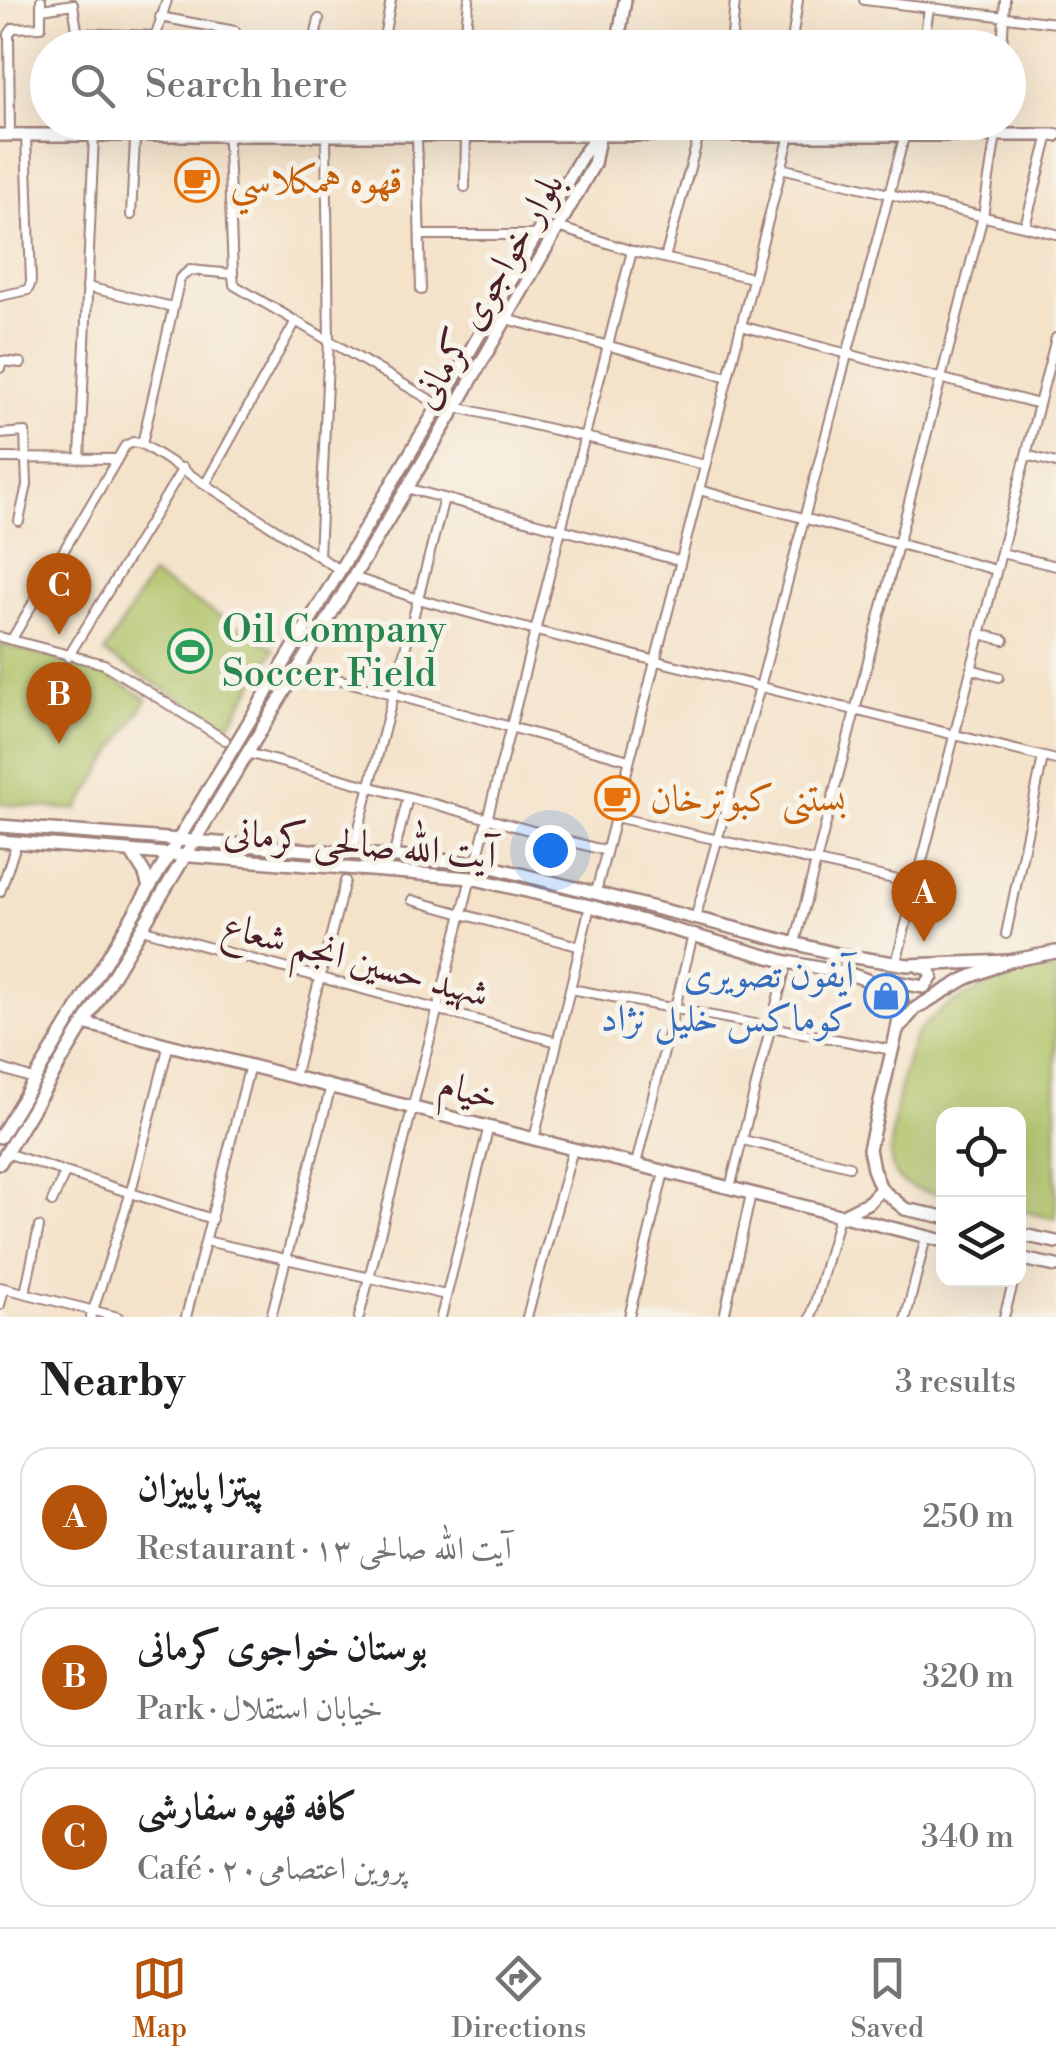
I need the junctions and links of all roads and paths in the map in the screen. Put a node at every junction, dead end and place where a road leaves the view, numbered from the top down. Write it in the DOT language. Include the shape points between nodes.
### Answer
graph roads {
  1 [pos="167,0"];
  2 [pos="391,0"];
  3 [pos="469,0"];
  4 [pos="625,0"];
  5 [pos="735,0"];
  6 [pos="798,0"];
  7 [pos="864,0"];
  8 [pos="1004,0"];
  9 [pos="41,4"];
  10 [pos="929,8"];
  11 [pos="160,17"];
  12 [pos="1004,17"];
  13 [pos="319,20"];
  14 [pos="1056,23"];
  15 [pos="77,30"];
  16 [pos="157,30"];
  17 [pos="235,30"];
  18 [pos="317,30"];
  19 [pos="385,30"];
  20 [pos="466,30"];
  21 [pos="620,30"];
  22 [pos="733,30"];
  23 [pos="794,30"];
  24 [pos="926,30"];
  25 [pos="1003,30"];
  26 [pos="1026,132"];
  27 [pos="5,134"];
  28 [pos="26,134"];
  29 [pos="30,134"];
  30 [pos="1053,135"];
  31 [pos="94,140"];
  32 [pos="135,140"];
  33 [pos="227,140"];
  34 [pos="326,140"];
  35 [pos="417,140"];
  36 [pos="466,140"];
  37 [pos="593,140"];
  38 [pos="598,140"];
  39 [pos="698,140"];
  40 [pos="789,140"];
  41 [pos="903,140"];
  42 [pos="996,140"];
  43 [pos="781,168"];
  44 [pos="464,187"];
  45 [pos="889,195"];
  46 [pos="132,215"];
  47 [pos="982,216"];
  48 [pos="1025,226"];
  49 [pos="558,227"];
  50 [pos="1056,234"];
  51 [pos="420,235"];
  52 [pos="537,235"];
  53 [pos="632,251"];
  54 [pos="665,258"];
  55 [pos="233,274"];
  56 [pos="753,278"];
  57 [pos="87,287"];
  58 [pos="421,290"];
  59 [pos="0,296"];
  60 [pos="173,307"];
  61 [pos="506,320"];
  62 [pos="296,321"];
  63 [pos="741,326"];
  64 [pos="1056,338"];
  65 [pos="328,340"];
  66 [pos="608,345"];
  67 [pos="848,354"];
  68 [pos="20,363"];
  69 [pos="0,368"];
  70 [pos="728,377"];
  71 [pos="941,378"];
  72 [pos="1039,404"];
  73 [pos="439,405"];
  74 [pos="456,407"];
  75 [pos="0,434"];
  76 [pos="584,436"];
  77 [pos="142,444"];
  78 [pos="1026,455"];
  79 [pos="0,458"];
  80 [pos="26,458"];
  81 [pos="80,458"];
  82 [pos="117,458"];
  83 [pos="1056,463"];
  84 [pos="705,465"];
  85 [pos="183,468"];
  86 [pos="206,482"];
  87 [pos="406,488"];
  88 [pos="699,490"];
  89 [pos="444,498"];
  90 [pos="804,520"];
  91 [pos="19,521"];
  92 [pos="559,529"];
  93 [pos="899,546"];
  94 [pos="1001,553"];
  95 [pos="319,556"];
  96 [pos="680,561"];
  97 [pos="1056,566"];
  98 [pos="340,570"];
  99 [pos="996,570"];
  100 [pos="353,577"];
  101 [pos="418,599"];
  102 [pos="536,631"];
  103 [pos="980,634"];
  104 [pos="0,637"];
  105 [pos="12,639"];
  106 [pos="1004,640"];
  107 [pos="68,657"];
  108 [pos="655,661"];
  109 [pos="298,668"];
  110 [pos="971,669"];
  111 [pos="999,677"];
  112 [pos="760,687"];
  113 [pos="393,695"];
  114 [pos="857,711"];
  115 [pos="510,727"];
  116 [pos="954,735"];
  117 [pos="225,740"];
  118 [pos="247,753"];
  119 [pos="1043,757"];
  120 [pos="630,760"];
  121 [pos="1056,760"];
  122 [pos="370,786"];
  123 [pos="408,797"];
  124 [pos="615,817"];
  125 [pos="488,818"];
  126 [pos="0,826"];
  127 [pos="84,830"];
  128 [pos="178,840"];
  129 [pos="717,840"];
  130 [pos="0,841"];
  131 [pos="194,841"];
  132 [pos="17,842"];
  133 [pos="81,849"];
  134 [pos="312,849"];
  135 [pos="606,850"];
  136 [pos="353,851"];
  137 [pos="132,854"];
  138 [pos="394,854"];
  139 [pos="168,857"];
  140 [pos="184,858"];
  141 [pos="816,862"];
  142 [pos="476,863"];
  143 [pos="310,865"];
  144 [pos="472,878"];
  145 [pos="345,881"];
  146 [pos="916,884"];
  147 [pos="149,888"];
  148 [pos="0,892"];
  149 [pos="596,892"];
  150 [pos="412,900"];
  151 [pos="590,906"];
  152 [pos="463,914"];
  153 [pos="695,918"];
  154 [pos="141,929"];
  155 [pos="693,934"];
  156 [pos="1006,934"];
  157 [pos="795,943"];
  158 [pos="581,947"];
  159 [pos="1056,952"];
  160 [pos="787,962"];
  161 [pos="1008,962"];
  162 [pos="902,964"];
  163 [pos="850,974"];
  164 [pos="319,978"];
  165 [pos="570,988"];
  166 [pos="675,1009"];
  167 [pos="437,1010"];
  168 [pos="84,1023"];
  169 [pos="770,1024"];
  170 [pos="897,1030"];
  171 [pos="557,1042"];
  172 [pos="169,1044"];
  173 [pos="892,1050"];
  174 [pos="250,1065"];
  175 [pos="0,1068"];
  176 [pos="294,1077"];
  177 [pos="36,1080"];
  178 [pos="332,1086"];
  179 [pos="412,1106"];
  180 [pos="489,1126"];
  181 [pos="0,1137"];
  182 [pos="534,1139"];
  183 [pos="743,1140"];
  184 [pos="572,1149"];
  185 [pos="3,1158"];
  186 [pos="636,1164"];
  187 [pos="849,1166"];
  188 [pos="65,1172"];
  189 [pos="664,1172"];
  190 [pos="730,1188"];
  191 [pos="881,1189"];
  192 [pos="751,1194"];
  193 [pos="130,1195"];
  194 [pos="52,1202"];
  195 [pos="936,1215"];
  196 [pos="839,1216"];
  197 [pos="212,1219"];
  198 [pos="39,1227"];
  199 [pos="926,1236"];
  200 [pos="1026,1236"];
  201 [pos="936,1238"];
  202 [pos="206,1241"];
  203 [pos="1056,1242"];
  204 [pos="286,1259"];
  205 [pos="1026,1260"];
  206 [pos="1056,1266"];
  207 [pos="369,1278"];
  208 [pos="2,1287"];
  209 [pos="1012,1287"];
  210 [pos="25,1293"];
  211 [pos="446,1295"];
  212 [pos="0,1305"];
  213 [pos="91,1314"];
  214 [pos="118,1317"];
  215 [pos="186,1317"];
  216 [pos="271,1317"];
  217 [pos="359,1317"];
  218 [pos="440,1317"];
  219 [pos="527,1317"];
  220 [pos="629,1317"];
  221 [pos="724,1317"];
  222 [pos="811,1317"];
  223 [pos="906,1317"];
  224 [pos="1004,1317"];
  1 -- 11 [label="street"];
  2 -- 19 [label="street"];
  3 -- 20 [label="street"];
  4 -- 21 [label="main road"];
  5 -- 22 [label="street"];
  6 -- 23 [label="street"];
  7 -- 10 [label="street"];
  8 -- 12 [label="street"];
  9 -- 15 [label="street" via="73,4"];
  9 -- 27 [label="street" via="41,26 10,30"];
  10 -- 12 [label="street"];
  10 -- 24 [label="street"];
  11 -- 16 [label="street"];
  11 -- 17 [label="street"];
  12 -- 14 [label="street"];
  12 -- 25 [label="street"];
  13 -- 18 [label="street"];
  26 -- 30 [label="main road"];
  27 -- 28 [label="main road"];
  28 -- 29 [label="main road"];
  28 -- 59 [label="street" via="30,282 28,290"];
  30 -- 48 [label="street"];
  31 -- 57 [label="street"];
  32 -- 46 [label="street"];
  33 -- 55 [label="street"];
  34 -- 65 [label="street"];
  35 -- 51 [label="street"];
  36 -- 44 [label="street"];
  37 -- 52 [label="main road, بلوار خواجوی کرمانی"];
  38 -- 49 [label="main road, بلوار خواجوی کرمانی" via="594,164"];
  39 -- 54 [label="street"];
  40 -- 43 [label="street"];
  41 -- 45 [label="street"];
  42 -- 47 [label="street"];
  43 -- 45 [label="street"];
  43 -- 56 [label="street"];
  45 -- 47 [label="street"];
  45 -- 67 [label="street"];
  47 -- 48 [label="street"];
  47 -- 71 [label="street"];
  48 -- 50 [label="street"];
  49 -- 53 [label="street"];
  49 -- 61 [label="main road, بلوار خواجوی کرمانی"];
  51 -- 52 [label="street"];
  51 -- 58 [label="street"];
  52 -- 73 [label="main road, بلوار خواجوی کرمانی"];
  53 -- 54 [label="street"];
  53 -- 66 [label="street"];
  54 -- 56 [label="street"];
  55 -- 60 [label="street" via="185,272"];
  55 -- 62 [label="street" via="234,285"];
  56 -- 63 [label="street"];
  57 -- 60 [label="street"];
  57 -- 81 [label="street"];
  60 -- 77 [label="street"];
  61 -- 66 [label="street"];
  61 -- 74 [label="main road, بلوار خواجوی کرمانی"];
  62 -- 65 [label="street"];
  62 -- 86 [label="street"];
  63 -- 67 [label="street"];
  63 -- 70 [label="street"];
  64 -- 72 [label="street"];
  65 -- 73 [label="street"];
  65 -- 95 [label="street"];
  66 -- 70 [label="street"];
  66 -- 76 [label="street"];
  67 -- 71 [label="street"];
  67 -- 90 [label="street"];
  68 -- 69 [label="street" via="2,361"];
  70 -- 84 [label="street"];
  71 -- 72 [label="street"];
  71 -- 93 [label="street"];
  72 -- 78 [label="street"];
  73 -- 98 [label="main road, بلوار خواجوی کرمانی"];
  74 -- 76 [label="street"];
  74 -- 87 [label="main road, بلوار خواجوی کرمانی"];
  75 -- 80 [label="street" via="25,432"];
  76 -- 84 [label="street"];
  76 -- 92 [label="street"];
  77 -- 82 [label="street" via="125,446"];
  77 -- 85 [label="street"];
  78 -- 83 [label="street"];
  78 -- 94 [label="street"];
  79 -- 80 [label="street"];
  80 -- 81 [label="street"];
  80 -- 91 [label="street"];
  81 -- 82 [label="street"];
  82 -- 105 [label="street"];
  84 -- 88 [label="street"];
  85 -- 86 [label="street"];
  85 -- 107 [label="street"];
  86 -- 95 [label="street"];
  87 -- 89 [label="street"];
  87 -- 100 [label="main road, بلوار خواجوی کرمانی"];
  88 -- 90 [label="street"];
  88 -- 96 [label="street"];
  89 -- 92 [label="street"];
  89 -- 101 [label="street"];
  90 -- 93 [label="street"];
  90 -- 112 [label="street"];
  92 -- 96 [label="street"];
  92 -- 102 [label="street"];
  93 -- 99 [label="street"];
  93 -- 114 [label="street"];
  94 -- 97 [label="street"];
  94 -- 99 [label="street"];
  95 -- 98 [label="street"];
  96 -- 108 [label="street"];
  98 -- 128 [label="main road, بلوار خواجوی کرمانی"];
  99 -- 103 [label="street"];
  100 -- 101 [label="street"];
  100 -- 109 [label="main road, بلوار خواجوی کرمانی"];
  101 -- 102 [label="street"];
  101 -- 113 [label="street"];
  102 -- 108 [label="street"];
  102 -- 115 [label="street"];
  103 -- 106 [label="street"];
  103 -- 110 [label="street"];
  104 -- 105 [label="street"];
  105 -- 107 [label="street"];
  107 -- 117 [label="street" via="104,664"];
  108 -- 112 [label="street"];
  108 -- 120 [label="street"];
  109 -- 113 [label="street"];
  109 -- 118 [label="main road, بلوار خواجوی کرمانی"];
  110 -- 111 [label="street"];
  110 -- 116 [label="street"];
  112 -- 114 [label="street"];
  112 -- 129 [label="street"];
  113 -- 115 [label="street"];
  113 -- 122 [label="street"];
  114 -- 116 [label="street"];
  114 -- 141 [label="street"];
  115 -- 120 [label="street"];
  115 -- 125 [label="street"];
  116 -- 119 [label="street"];
  116 -- 146 [label="street"];
  118 -- 122 [label="street"];
  118 -- 131 [label="main road, بلوار خواجوی کرمانی"];
  119 -- 121 [label="street"];
  119 -- 156 [label="street"];
  120 -- 124 [label="street"];
  122 -- 123 [label="street"];
  122 -- 136 [label="street"];
  123 -- 125 [label="street"];
  123 -- 138 [label="street"];
  124 -- 129 [label="street"];
  124 -- 135 [label="street"];
  125 -- 135 [label="street"];
  125 -- 142 [label="street"];
  126 -- 127 [label="main road, آیت الله صالحی کرمانی"];
  127 -- 128 [label="main road, آیت الله صالحی کرمانی"];
  127 -- 133 [label="main road"];
  128 -- 131 [label="main road, آیت الله صالحی کرمانی"];
  128 -- 139 [label="main road, بلوار خواجوی کرمانی"];
  129 -- 141 [label="street"];
  129 -- 153 [label="street"];
  130 -- 132 [label="main road, آیت الله صالحی کرمانی"];
  131 -- 134 [label="main road, آیت الله صالحی کرمانی"];
  131 -- 140 [label="main road, بلوار خواجوی کرمانی"];
  132 -- 133 [label="main road, آیت الله صالحی کرمانی"];
  132 -- 148 [label="street"];
  133 -- 137 [label="main road, آیت الله صالحی کرمانی"];
  134 -- 136 [label="main road, آیت الله صالحی کرمانی"];
  134 -- 143 [label="main road"];
  135 -- 149 [label="street"];
  136 -- 138 [label="main road, آیت الله صالحی کرمانی"];
  137 -- 139 [label="main road, آیت الله صالحی کرمانی"];
  137 -- 147 [label="main road"];
  138 -- 142 [label="main road, آیت الله صالحی کرمانی"];
  139 -- 140 [label="main road, آیت الله صالحی کرمانی"];
  139 -- 147 [label="main road, بلوار خواجوی کرمانی"];
  140 -- 143 [label="main road, آیت الله صالحی کرمانی"];
  140 -- 154 [label="main road, بلوار خواجوی کرمانی"];
  141 -- 146 [label="street"];
  141 -- 157 [label="street"];
  142 -- 149 [label="main road, آیت الله صالحی کرمانی"];
  143 -- 144 [label="main road, آیت الله صالحی کرمانی"];
  144 -- 151 [label="main road, آیت الله صالحی کرمانی"];
  144 -- 152 [label="street"];
  145 -- 164 [label="street"];
  146 -- 162 [label="street"];
  147 -- 177 [label="main road, بلوار خواجوی کرمانی"];
  149 -- 153 [label="main road, آیت الله صالحی کرمانی"];
  150 -- 152 [label="street"];
  151 -- 155 [label="main road, آیت الله صالحی کرمانی"];
  151 -- 158 [label="street"];
  152 -- 158 [label="street"];
  152 -- 167 [label="street"];
  153 -- 157 [label="main road, آیت الله صالحی کرمانی"];
  154 -- 164 [label="street, شهید حسین انجم شعاع"];
  154 -- 168 [label="main road, بلوار خواجوی کرمانی"];
  155 -- 160 [label="main road, آیت الله صالحی کرمانی"];
  155 -- 166 [label="street"];
  157 -- 162 [label="main road, آیت الله صالحی کرمانی"];
  158 -- 165 [label="street"];
  159 -- 161 [label="main road"];
  160 -- 163 [label="main road, آیت الله صالحی کرمانی"];
  160 -- 169 [label="street"];
  161 -- 162 [label="main road, آیت الله صالحی کرمانی"];
  161 -- 170 [label="main road" via="934,996"];
  162 -- 163 [label="main road" via="929,969 930,983 924,988"];
  163 -- 170 [label="main road, آیت الله صالحی کرمانی" via="892,989 902,1001"];
  164 -- 167 [label="street, شهید حسین انجم شعاع"];
  164 -- 176 [label="street"];
  165 -- 166 [label="street"];
  165 -- 171 [label="street"];
  166 -- 169 [label="street"];
  166 -- 186 [label="street"];
  167 -- 171 [label="street, شهید حسین انجم شعاع"];
  167 -- 179 [label="street"];
  168 -- 172 [label="main road, خیام"];
  168 -- 185 [label="main road, بلوار خواجوی کرمانی"];
  169 -- 173 [label="street"];
  169 -- 183 [label="street"];
  170 -- 173 [label="main road"];
  171 -- 182 [label="street"];
  172 -- 174 [label="main road, خیام"];
  172 -- 193 [label="street"];
  173 -- 191 [label="main road" via="870,1149"];
  174 -- 176 [label="main road, خیام"];
  174 -- 197 [label="street"];
  175 -- 177 [label="street"];
  176 -- 178 [label="main road, خیام"];
  177 -- 181 [label="main road, بلوار خواجوی کرمانی"];
  178 -- 179 [label="main road, خیام"];
  178 -- 204 [label="street"];
  179 -- 180 [label="main road, خیام"];
  179 -- 207 [label="street"];
  180 -- 182 [label="main road, خیام"];
  180 -- 211 [label="street"];
  182 -- 184 [label="main road, خیام"];
  183 -- 187 [label="street"];
  183 -- 190 [label="street"];
  184 -- 186 [label="main road, خیام"];
  184 -- 219 [label="street"];
  185 -- 188 [label="street"];
  186 -- 189 [label="main road, خیام"];
  188 -- 193 [label="street"];
  188 -- 194 [label="street"];
  189 -- 190 [label="main road, خیام"];
  189 -- 220 [label="street"];
  190 -- 192 [label="main road, خیام"];
  191 -- 195 [label="main road" via="906,1209"];
  191 -- 196 [label="main road"];
  192 -- 196 [label="main road, خیام"];
  192 -- 221 [label="street"];
  193 -- 197 [label="street"];
  193 -- 213 [label="street"];
  196 -- 199 [label="main road, خیام"];
  196 -- 222 [label="street"];
  197 -- 202 [label="street"];
  198 -- 210 [label="street"];
  199 -- 201 [label="main road, خیام"];
  199 -- 223 [label="street"];
  200 -- 203 [label="main road"];
  202 -- 204 [label="street"];
  202 -- 215 [label="street"];
  204 -- 207 [label="street"];
  204 -- 216 [label="street"];
  205 -- 206 [label="main road"];
  207 -- 211 [label="street"];
  207 -- 217 [label="street"];
  208 -- 210 [label="street"];
  208 -- 212 [label="street"];
  209 -- 224 [label="street"];
  210 -- 213 [label="street"];
  211 -- 218 [label="street"];
  213 -- 214 [label="street"];
}
